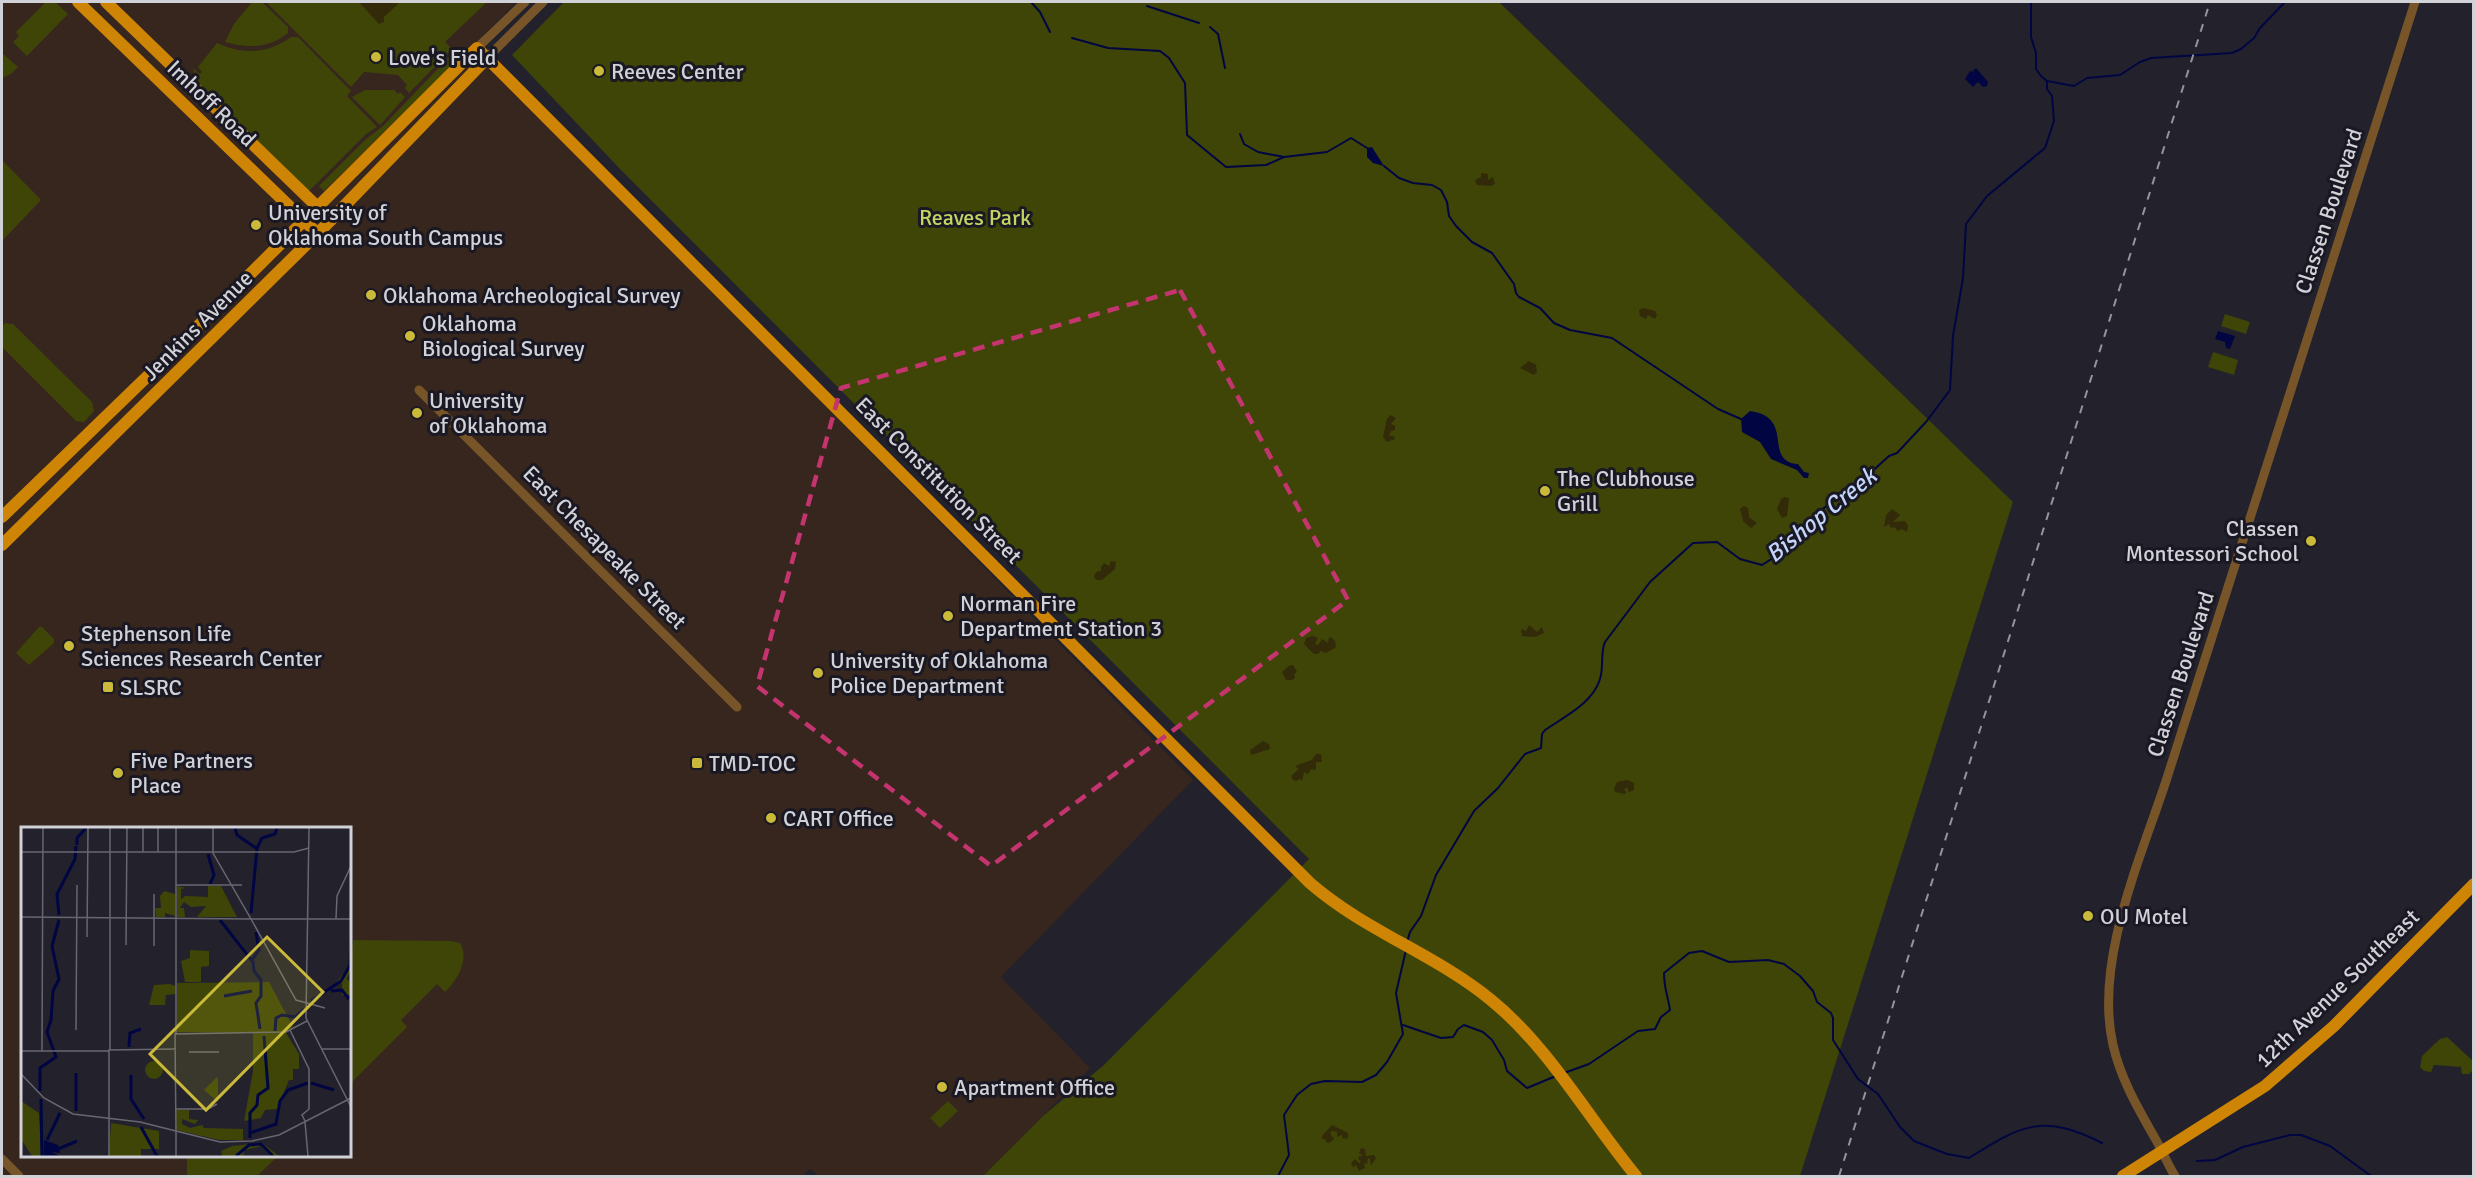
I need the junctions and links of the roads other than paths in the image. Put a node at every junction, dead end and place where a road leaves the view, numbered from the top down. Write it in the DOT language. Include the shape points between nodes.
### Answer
graph roads {
  1 [pos="78,2"];
  2 [pos="106,2"];
  3 [pos="525,2"];
  4 [pos="543,2"];
  5 [pos="2415,2"];
  6 [pos="477,48"];
  7 [pos="487,58"];
  8 [pos="317,207"];
  9 [pos="331,220"];
  10 [pos="303,221"];
  11 [pos="318,234"];
  12 [pos="206,318"];
  13 [pos="219,332"];
  14 [pos="156,368"];
  15 [pos="170,381"];
  16 [pos="419,390"];
  17 [pos="2,517"];
  18 [pos="2,545"];
  19 [pos="737,707"];
  20 [pos="2474,884"];
  21 [pos="2162,1151"];
  22 [pos="2,1159"];
  23 [pos="20,1176"];
  24 [pos="1636,1176"];
  25 [pos="2123,1176"];
  26 [pos="2175,1176"];
  1 -- 10 [label="main road, Imhoff Road"];
  2 -- 8 [label="main road, Imhoff Road"];
  3 -- 6 [label="street, Jenkins Avenue"];
  4 -- 7 [label="street, Jenkins Avenue"];
  5 -- 21 [label="street, Classen Boulevard" via="2128,894 2112,957 2108,990 2113,1046 2127,1089"];
  6 -- 7 [label="main road, East Constitution Street"];
  6 -- 8 [label="main road, Jenkins Avenue"];
  7 -- 9 [label="main road, Jenkins Avenue"];
  7 -- 24 [label="main road, East Constitution Street" via="1310,883 1337,905 1432,958 1502,1010 1534,1043"];
  8 -- 9 [label="main road, Imhoff Road"];
  8 -- 10 [label="main road, Jenkins Avenue"];
  9 -- 11 [label="main road, Jenkins Avenue"];
  10 -- 11 [label="main road, Imhoff Road"];
  10 -- 12 [label="main road, Jenkins Avenue"];
  11 -- 13 [label="main road, Jenkins Avenue"];
  12 -- 13 [label="main road"];
  12 -- 14 [label="main road, Jenkins Avenue"];
  13 -- 15 [label="main road, Jenkins Avenue"];
  14 -- 15 [label="main road"];
  14 -- 17 [label="main road, Jenkins Avenue"];
  15 -- 18 [label="main road, Jenkins Avenue"];
  16 -- 19 [label="street, East Chesapeake Street"];
  20 -- 21 [label="main road, 12th Avenue Southeast" via="2334,1026 2265,1086"];
  21 -- 25 [label="main road, 12th Avenue Southeast"];
  21 -- 26 [label="street, Classen Boulevard"];
  22 -- 23 [label="street"];
}
